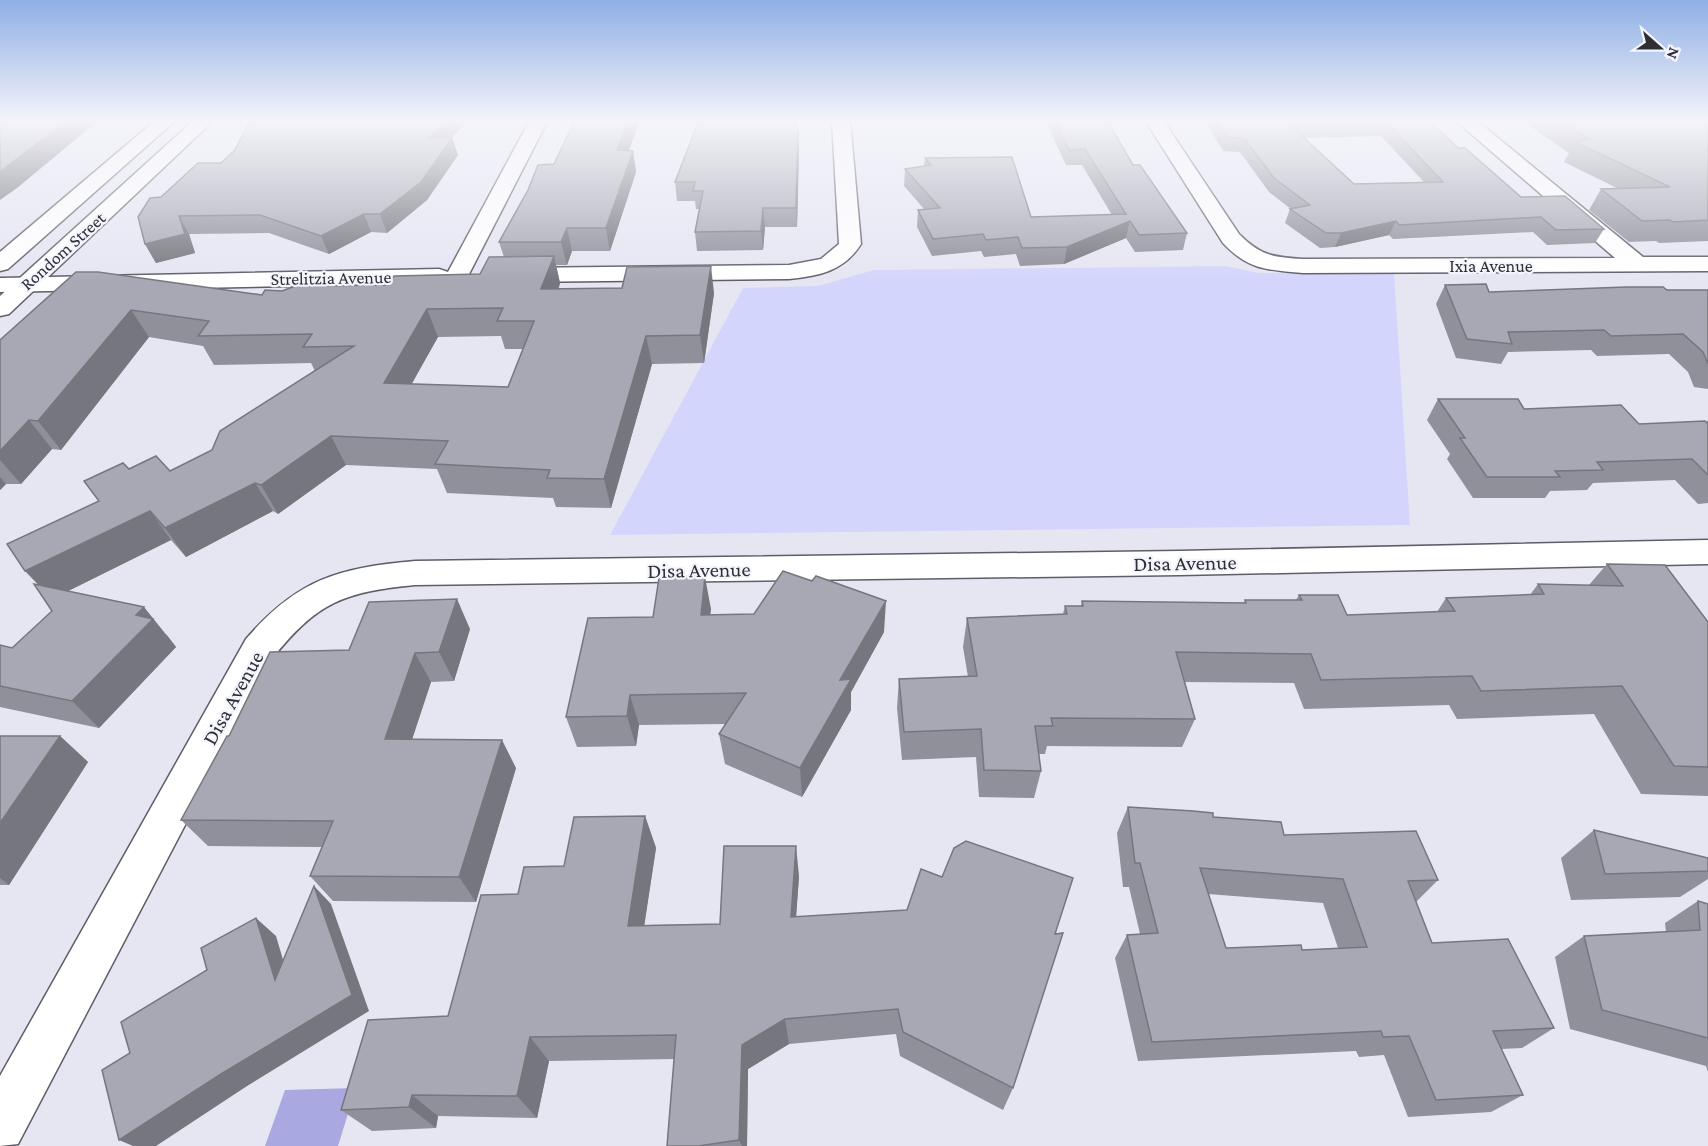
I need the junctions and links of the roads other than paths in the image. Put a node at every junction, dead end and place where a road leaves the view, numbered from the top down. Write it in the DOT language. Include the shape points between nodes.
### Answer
graph roads {
  1 [pos="105,173"];
  2 [pos="147,173"];
  3 [pos="518,173"];
  4 [pos="845,173"];
  5 [pos="1189,173"];
  6 [pos="1528,173"];
  7 [pos="0,264"];
  8 [pos="1708,264"];
  9 [pos="1639,266"];
  10 [pos="477,275"];
  11 [pos="27,284"];
  12 [pos="0,285"];
  13 [pos="0,309"];
  14 [pos="1708,552"];
  15 [pos="0,1126"];
  1 -- 7 [label="street, Rondom Street"];
  2 -- 11 [label="street, Rondom Street"];
  3 -- 10 [label="street"];
  4 -- 10 [label="street, Strelitzia Avenue" via="850,244 840,257 821,267 789,272"];
  5 -- 9 [label="street, Ixia Avenue" via="1231,238 1250,256 1274,264"];
  6 -- 9 [label="street"];
  8 -- 9 [label="street, Ixia Avenue"];
  10 -- 11 [label="street, Strelitzia Avenue"];
  11 -- 12 [label="street, Strelitzia Avenue"];
  11 -- 13 [label="street, Rondom Street"];
  14 -- 15 [label="street, Disa Avenue" via="415,573 373,577 323,590 272,632 259,649"];
}
